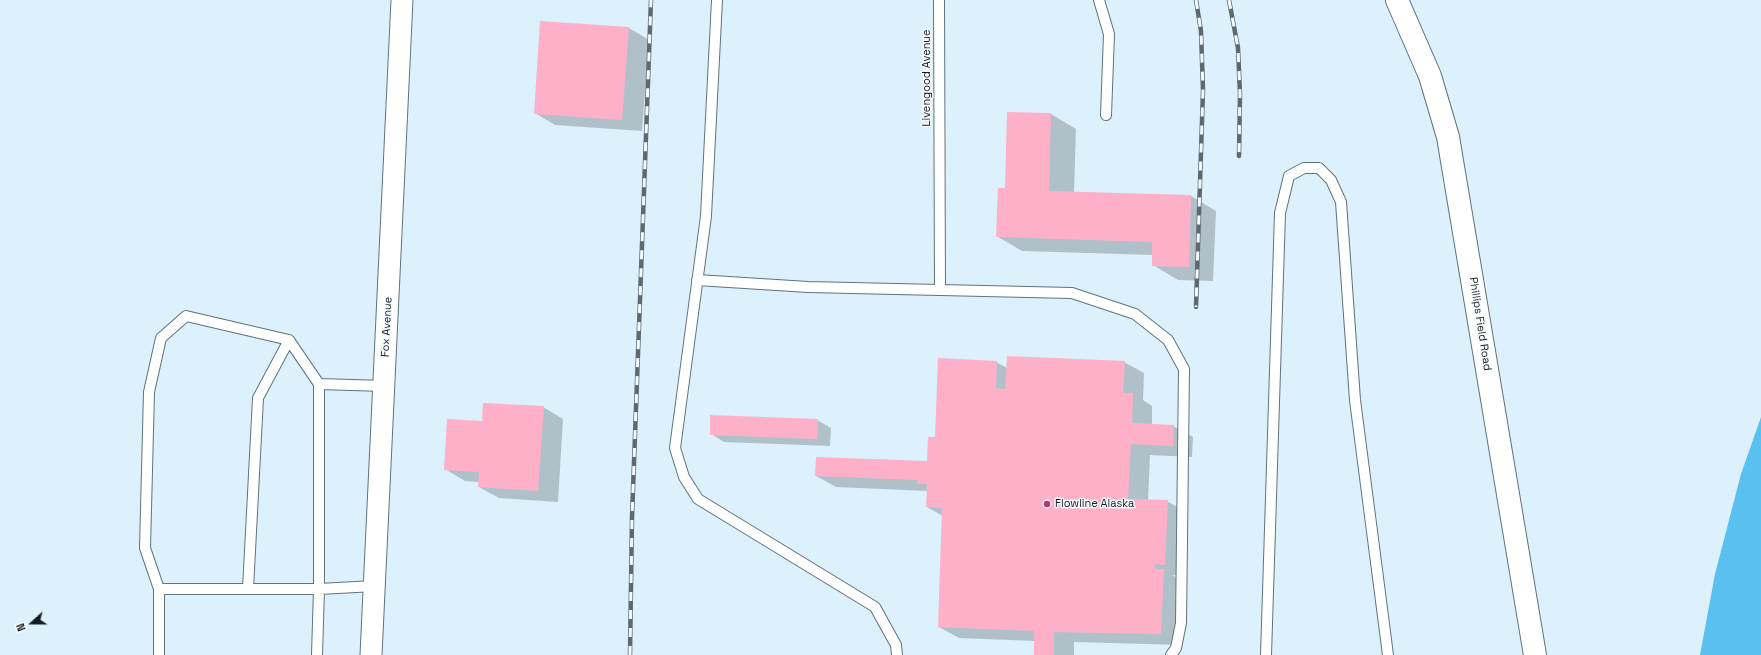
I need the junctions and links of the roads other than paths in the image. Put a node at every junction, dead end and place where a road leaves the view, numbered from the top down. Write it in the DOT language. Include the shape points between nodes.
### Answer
graph roads {
  1 [pos="402,0"];
  2 [pos="717,0"];
  3 [pos="939,0"];
  4 [pos="1099,0"];
  5 [pos="1397,0"];
  6 [pos="1106,115"];
  7 [pos="697,280"];
  8 [pos="940,290"];
  9 [pos="289,340"];
  10 [pos="319,384"];
  11 [pos="384,386"];
  12 [pos="375,586"];
  13 [pos="159,589"];
  14 [pos="248,589"];
  15 [pos="319,589"];
  16 [pos="159,655"];
  17 [pos="317,655"];
  18 [pos="371,655"];
  19 [pos="897,655"];
  20 [pos="1171,655"];
  21 [pos="1266,655"];
  22 [pos="1388,655"];
  23 [pos="1535,655"];
  1 -- 11 [label="street, Fox Avenue"];
  2 -- 7 [label="lane" via="706,216"];
  3 -- 8 [label="lane, Livengood Avenue"];
  4 -- 6 [label="lane" via="1109,34"];
  5 -- 23 [label="street, Phillips Field Road" via="1430,76 1448,137"];
  7 -- 8 [label="lane" via="808,287"];
  7 -- 19 [label="lane" via="675,448 684,477 698,499 875,608 896,645"];
  8 -- 20 [label="lane" via="1072,293 1135,314 1168,340 1184,369 1181,624 1176,648"];
  9 -- 10 [label="lane"];
  9 -- 13 [label="lane" via="186,316 161,338 150,392 145,548"];
  9 -- 14 [label="lane" via="258,398"];
  10 -- 11 [label="lane"];
  10 -- 15 [label="lane"];
  11 -- 12 [label="street, Fox Avenue"];
  12 -- 15 [label="lane"];
  12 -- 18 [label="street, Fox Avenue"];
  13 -- 14 [label="lane"];
  13 -- 16 [label="lane"];
  14 -- 15 [label="lane"];
  15 -- 17 [label="lane"];
  21 -- 22 [label="lane" via="1280,213 1289,176 1304,168 1319,168 1331,180 1341,202 1355,400"];
}
